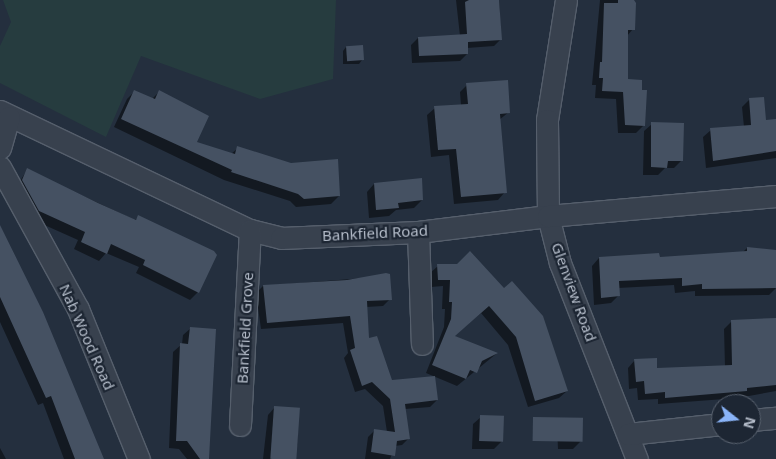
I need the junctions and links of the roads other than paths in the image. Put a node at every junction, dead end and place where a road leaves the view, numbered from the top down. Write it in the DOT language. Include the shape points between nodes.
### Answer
graph roads {
  1 [pos="566,0"];
  2 [pos="4,114"];
  3 [pos="0,148"];
  4 [pos="0,166"];
  5 [pos="776,196"];
  6 [pos="548,216"];
  7 [pos="250,230"];
  8 [pos="418,232"];
  9 [pos="422,344"];
  10 [pos="776,418"];
  11 [pos="761,419"];
  12 [pos="240,425"];
  13 [pos="711,425"];
  14 [pos="628,434"];
  15 [pos="140,459"];
  16 [pos="637,459"];
  1 -- 6 [label="street, Glenview Road" via="547,120"];
  2 -- 3 [label="street"];
  2 -- 7 [label="street, Bankfield Road"];
  4 -- 15 [label="street, Nab Wood Road" via="78,309"];
  5 -- 6 [label="street, Bankfield Road"];
  6 -- 8 [label="street, Bankfield Road"];
  6 -- 14 [label="street, Glenview Road" via="560,263"];
  7 -- 8 [label="street, Bankfield Road" via="281,238"];
  7 -- 12 [label="street, Bankfield Grove"];
  8 -- 9 [label="street"];
  10 -- 11 [label="street"];
  13 -- 14 [label="street"];
  14 -- 16 [label="street, Glenview Road"];
}
